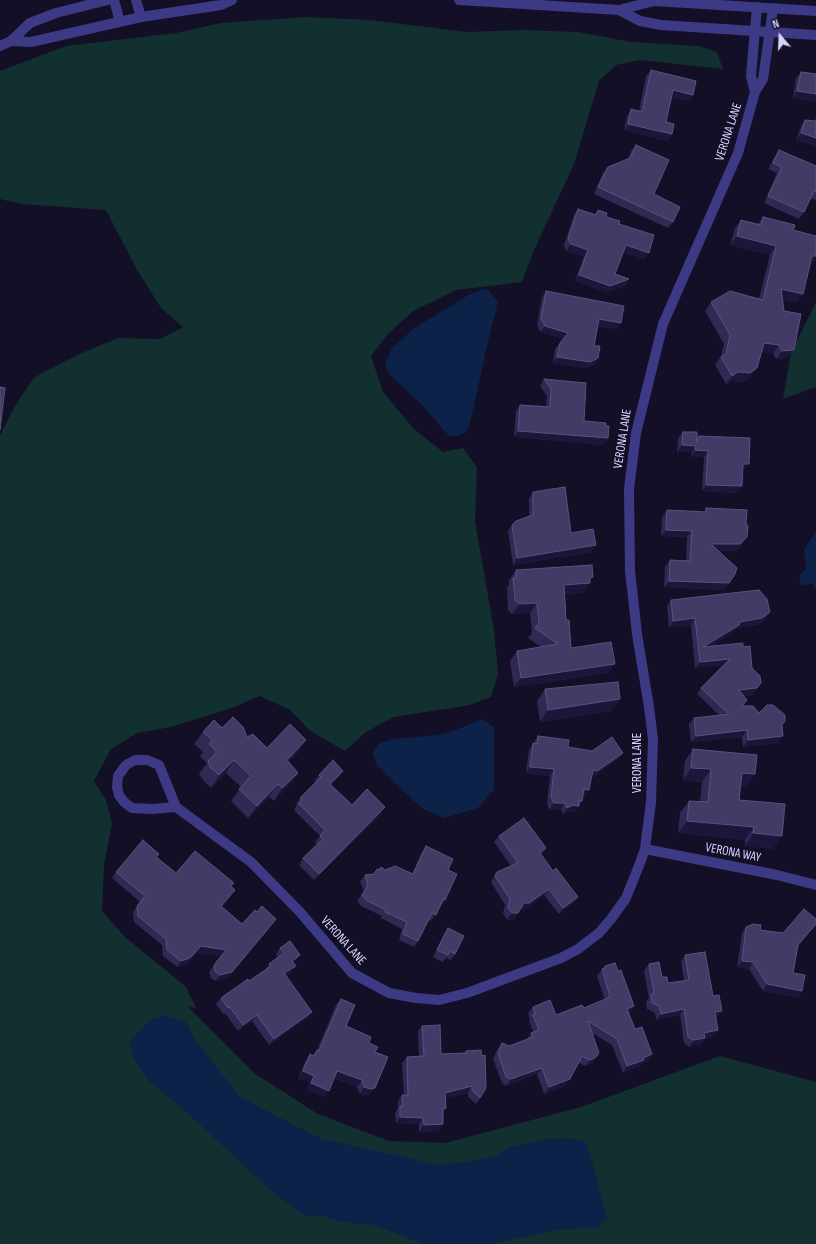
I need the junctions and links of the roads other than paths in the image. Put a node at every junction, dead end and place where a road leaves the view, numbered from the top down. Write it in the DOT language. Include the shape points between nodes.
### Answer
graph roads {
  1 [pos="108,0"];
  2 [pos="114,0"];
  3 [pos="136,0"];
  4 [pos="232,0"];
  5 [pos="459,0"];
  6 [pos="758,7"];
  7 [pos="774,8"];
  8 [pos="619,10"];
  9 [pos="816,11"];
  10 [pos="141,17"];
  11 [pos="120,22"];
  12 [pos="755,31"];
  13 [pos="770,32"];
  14 [pos="816,35"];
  15 [pos="11,41"];
  16 [pos="0,46"];
  17 [pos="755,92"];
  18 [pos="176,807"];
  19 [pos="645,849"];
  20 [pos="816,886"];
  1 -- 15 [label="street" via="56,13 30,23"];
  2 -- 11 [label="street"];
  3 -- 10 [label="street"];
  4 -- 10 [label="street" via="221,5"];
  5 -- 8 [label="street"];
  6 -- 7 [label="street"];
  6 -- 8 [label="street" via="654,1"];
  6 -- 12 [label="street, VERONA LANE"];
  7 -- 9 [label="street"];
  7 -- 13 [label="street, VERONA LANE"];
  8 -- 12 [label="street" via="640,21 662,25"];
  10 -- 11 [label="street"];
  11 -- 15 [label="street" via="31,42"];
  12 -- 13 [label="street"];
  12 -- 17 [label="street, VERONA LANE" via="751,76"];
  13 -- 14 [label="street"];
  13 -- 17 [label="street, VERONA LANE" via="763,79"];
  15 -- 16 [label="street"];
  17 -- 19 [label="street, VERONA LANE" via="738,153 663,324 634,444 629,489 630,571 652,740 652,802"];
  18 -- 18 [label="street" via="158,765 147,760 135,760 126,765 118,776 119,795 132,808"];
  18 -- 19 [label="street, VERONA LANE" via="251,862 299,911 352,973 389,993 416,998 439,1000 467,993 526,972 578,948 599,933 626,898"];
  19 -- 20 [label="street, VERONA WAY" via="777,875"];
}
